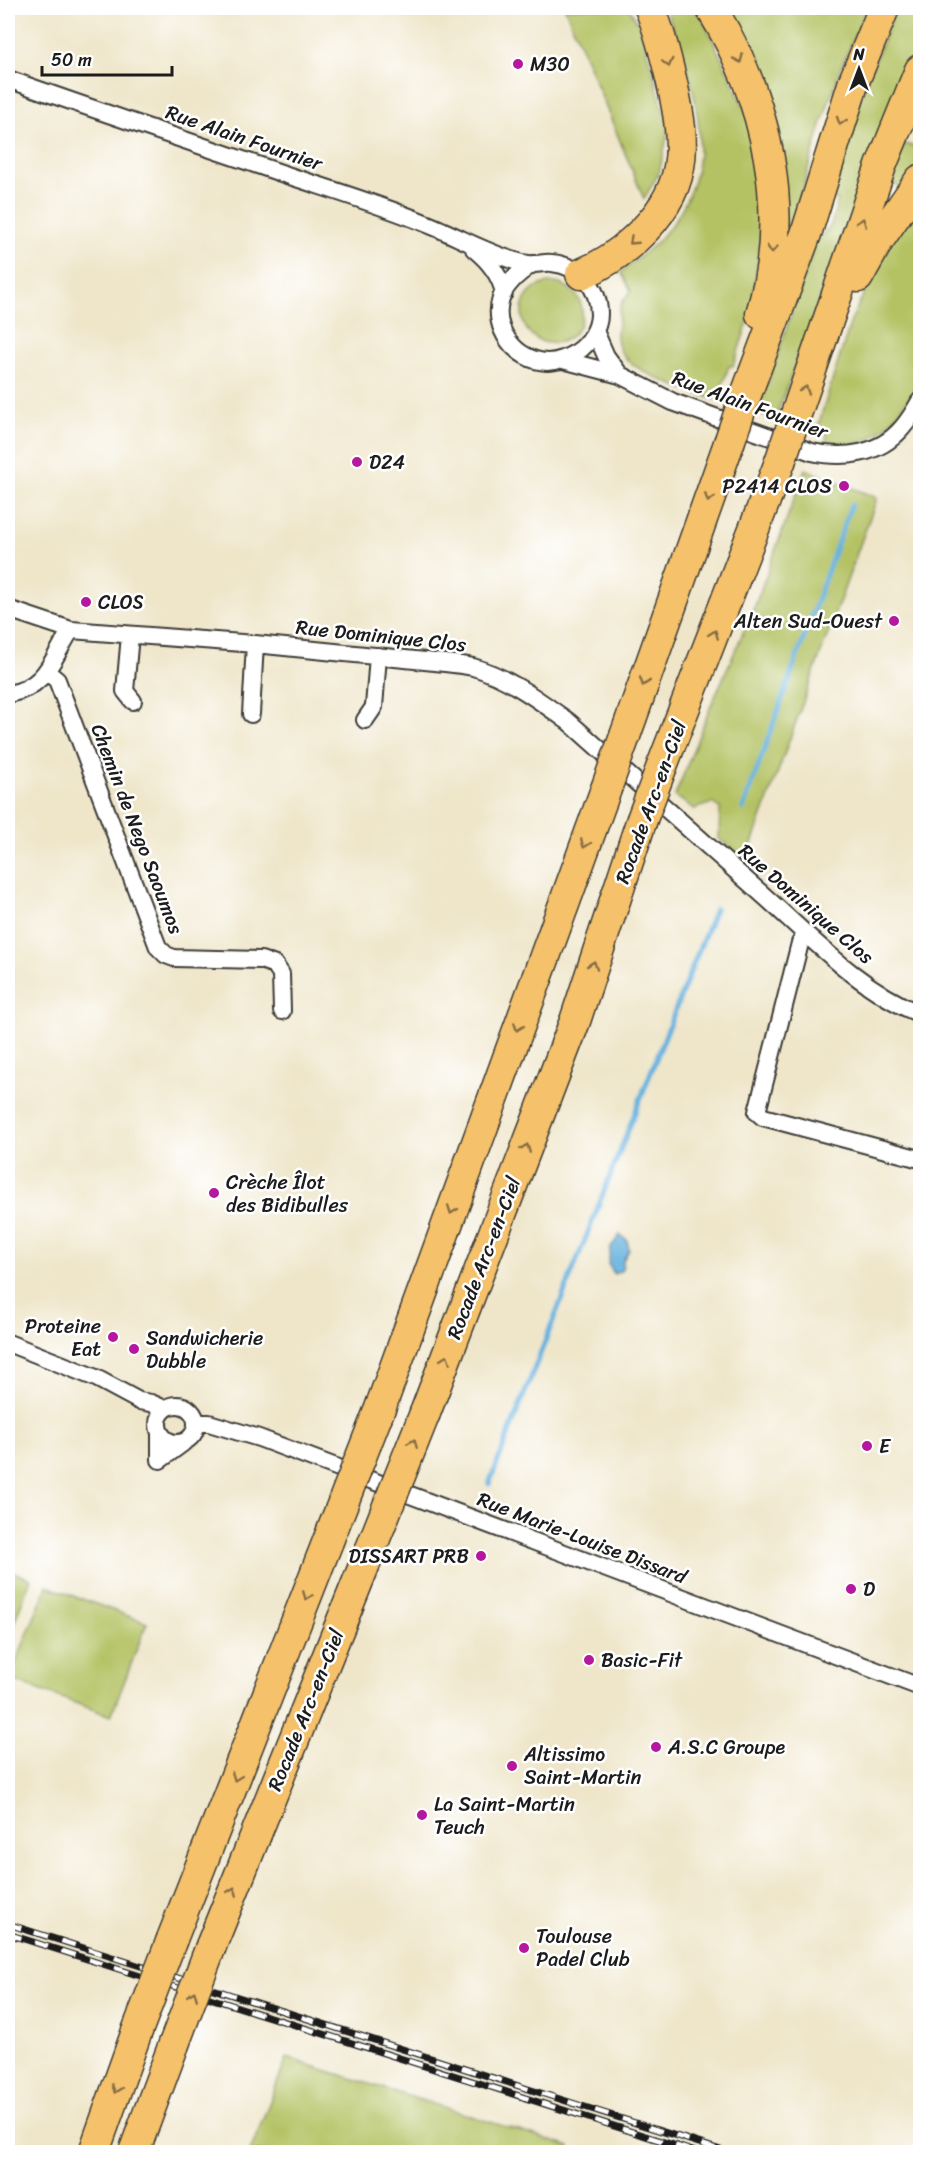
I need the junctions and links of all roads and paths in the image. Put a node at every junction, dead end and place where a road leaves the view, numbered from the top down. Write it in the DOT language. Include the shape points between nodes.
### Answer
graph roads {
  1 [pos="650,8"];
  2 [pos="711,8"];
  3 [pos="884,8"];
  4 [pos="921,70"];
  5 [pos="8,80"];
  6 [pos="921,180"];
  7 [pos="464,241"];
  8 [pos="531,265"];
  9 [pos="581,274"];
  10 [pos="504,293"];
  11 [pos="595,331"];
  12 [pos="816,357"];
  13 [pos="563,360"];
  14 [pos="620,375"];
  15 [pos="921,401"];
  16 [pos="741,408"];
  17 [pos="8,609"];
  18 [pos="71,630"];
  19 [pos="130,635"];
  20 [pos="255,644"];
  21 [pos="378,656"];
  22 [pos="47,672"];
  23 [pos="8,694"];
  24 [pos="133,701"];
  25 [pos="251,714"];
  26 [pos="365,720"];
  27 [pos="806,934"];
  28 [pos="282,1011"];
  29 [pos="921,1014"];
  30 [pos="921,1159"];
  31 [pos="8,1343"];
  32 [pos="161,1422"];
  33 [pos="190,1434"];
  34 [pos="921,1687"];
  35 [pos="94,2152"];
  36 [pos="134,2152"];
  1 -- 9 [label="highway, one-way" via="678,108 682,145 679,171 665,204 648,227 616,255"];
  2 -- 16 [label="highway, one-way" via="751,87 772,174 770,270 764,305 736,396"];
  3 -- 16 [label="highway, Rocade Arc-en-Ciel, one-way" via="854,81 786,291"];
  12 -- 4 [label="highway, Rocade Arc-en-Ciel, one-way" via="881,166"];
  5 -- 7 [label="street, Rue Alain Fournier" via="374,205"];
  6 -- 12 [label="highway" via="857,279 830,347"];
  7 -- 8 [label="street, Rue Alain Fournier"];
  7 -- 10 [label="street, Rue Alain Fournier" via="486,259 502,282"];
  8 -- 9 [label="street, Rue Alain Fournier" via="566,265"];
  8 -- 10 [label="street" via="518,274"];
  9 -- 11 [label="street, Rue Alain Fournier" via="596,295 599,315"];
  10 -- 13 [label="street, Rue Alain Fournier" via="500,321 516,349 537,360"];
  11 -- 13 [label="street" via="583,348"];
  11 -- 14 [label="street, Rue Alain Fournier"];
  36 -- 12 [label="highway, Rocade Arc-en-Ciel, one-way, bridge" via="211,1946 425,1413 575,1021 641,822 780,462"];
  13 -- 14 [label="street, Rue Alain Fournier"];
  14 -- 15 [label="street, Rue Alain Fournier" via="673,402 832,456 866,452 880,445 902,428"];
  16 -- 35 [label="highway, Rocade Arc-en-Ciel, one-way, bridge" via="382,1403 172,1939"];
  17 -- 18 [label="street, Rue Dominique Clos"];
  18 -- 19 [label="street, Rue Dominique Clos"];
  18 -- 22 [label="street"];
  19 -- 20 [label="street, Rue Dominique Clos"];
  19 -- 24 [label="street" via="125,691"];
  20 -- 21 [label="street, Rue Dominique Clos"];
  20 -- 25 [label="street"];
  21 -- 26 [label="street" via="374,707"];
  21 -- 27 [label="street, Rue Dominique Clos" via="473,667 537,699 569,722"];
  22 -- 23 [label="street" via="25,690"];
  22 -- 28 [label="street, Chemin de Nego Saoumos" via="57,681 158,947 174,958 261,960 275,965 281,974"];
  27 -- 29 [label="street, Rue Dominique Clos" via="871,988"];
  27 -- 30 [label="street" via="800,943 757,1112 763,1117"];
  31 -- 32 [label="street, Rue Marie-Louise Dissard" via="151,1403"];
  32 -- 33 [label="street, Rue Marie-Louise Dissard" via="170,1442"];
  32 -- 33 [label="street, Rue Marie-Louise Dissard" via="171,1406 184,1407 192,1413"];
  33 -- 34 [label="street, Rue Marie-Louise Dissard" via="228,1431 259,1438"];
}
